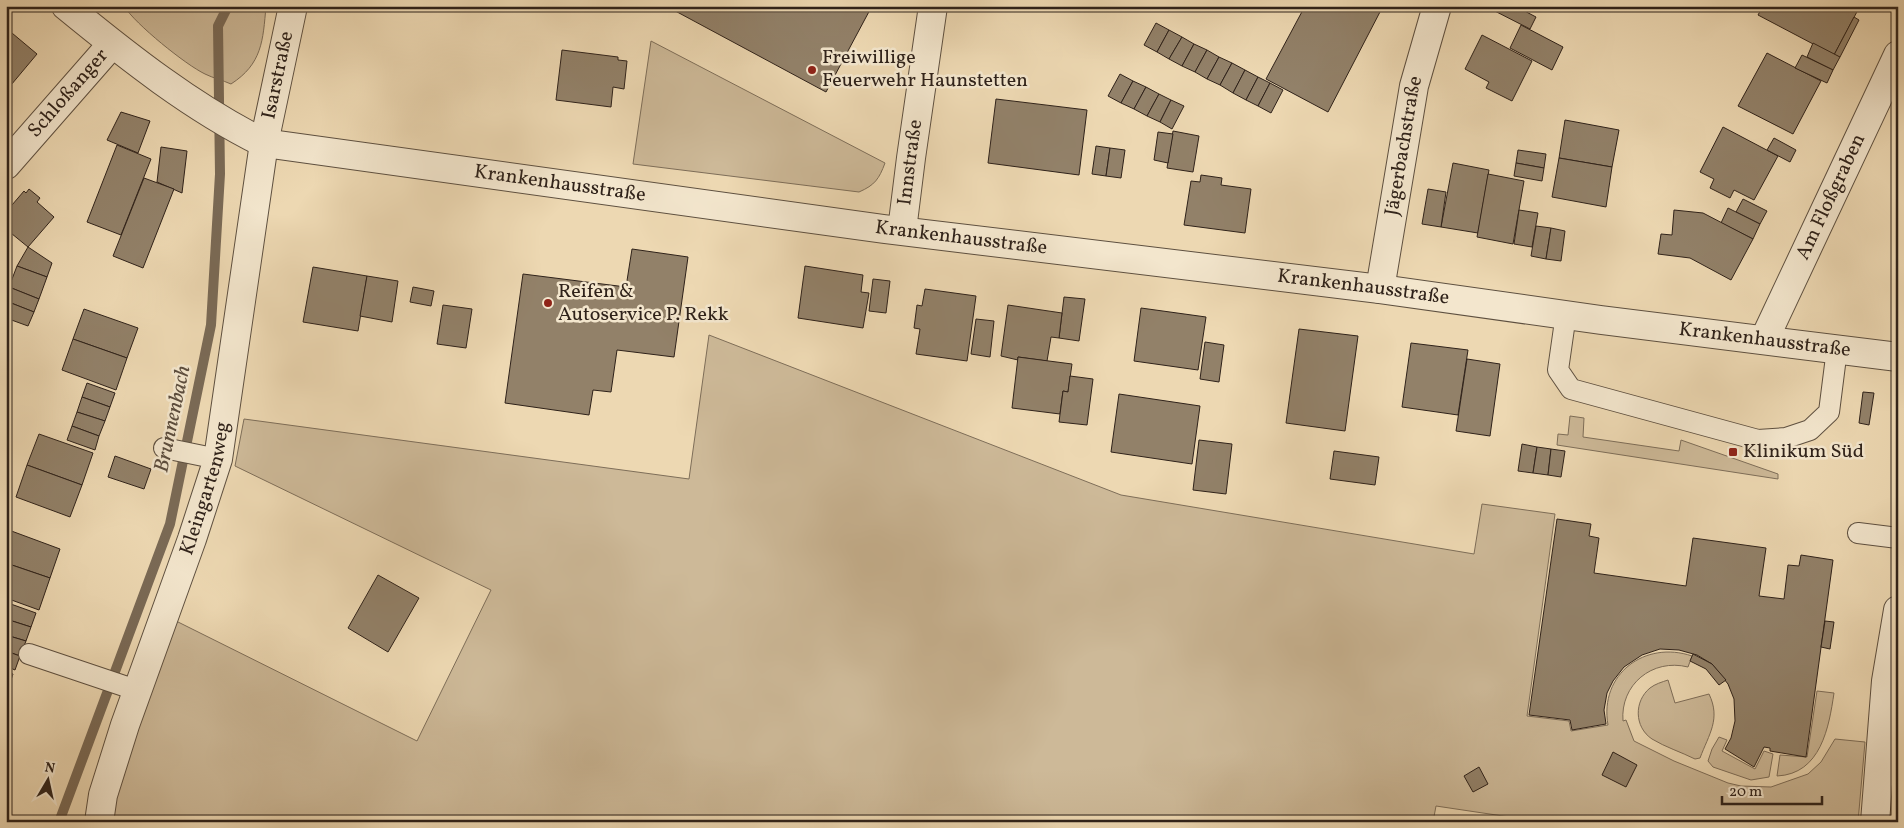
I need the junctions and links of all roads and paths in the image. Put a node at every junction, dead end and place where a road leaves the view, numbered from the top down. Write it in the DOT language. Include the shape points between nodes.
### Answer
graph roads {
  1 [pos="66,6"];
  2 [pos="293,6"];
  3 [pos="933,6"];
  4 [pos="1437,6"];
  5 [pos="119,50"];
  6 [pos="1898,55"];
  7 [pos="264,143"];
  8 [pos="6,165"];
  9 [pos="902,230"];
  10 [pos="1380,289"];
  11 [pos="1566,314"];
  12 [pos="1764,340"];
  13 [pos="1838,349"];
  14 [pos="1898,357"];
  15 [pos="164,448"];
  16 [pos="211,458"];
  17 [pos="1858,533"];
  18 [pos="1898,538"];
  19 [pos="1898,610"];
  20 [pos="29,654"];
  21 [pos="132,689"];
  22 [pos="99,822"];
  23 [pos="1875,822"];
  1 -- 5 [label="street, Krankenhausstraße"];
  2 -- 7 [label="street, Isarstraße"];
  3 -- 9 [label="street, Innstraße"];
  4 -- 10 [label="street, Jägerbachstraße" via="1414,86"];
  5 -- 7 [label="street, Krankenhausstraße" via="231,127"];
  5 -- 8 [label="street, Schloßanger"];
  6 -- 12 [label="street, Am Floßgraben"];
  7 -- 9 [label="street, Krankenhausstraße"];
  7 -- 16 [label="street, Kleingartenweg"];
  9 -- 10 [label="street, Krankenhausstraße"];
  10 -- 11 [label="street, Krankenhausstraße"];
  11 -- 12 [label="street, Krankenhausstraße"];
  11 -- 13 [label="lane" via="1558,370 1571,389 1758,440 1786,438 1810,430 1829,412"];
  12 -- 13 [label="street, Krankenhausstraße"];
  13 -- 14 [label="street, Krankenhausstraße"];
  15 -- 16 [label="lane"];
  16 -- 21 [label="street, Kleingartenweg" via="192,539"];
  17 -- 18 [label="lane"];
  19 -- 23 [label="street" via="1886,681"];
  20 -- 21 [label="lane"];
  21 -- 22 [label="street, Kleingartenweg" via="103,795"];
}
